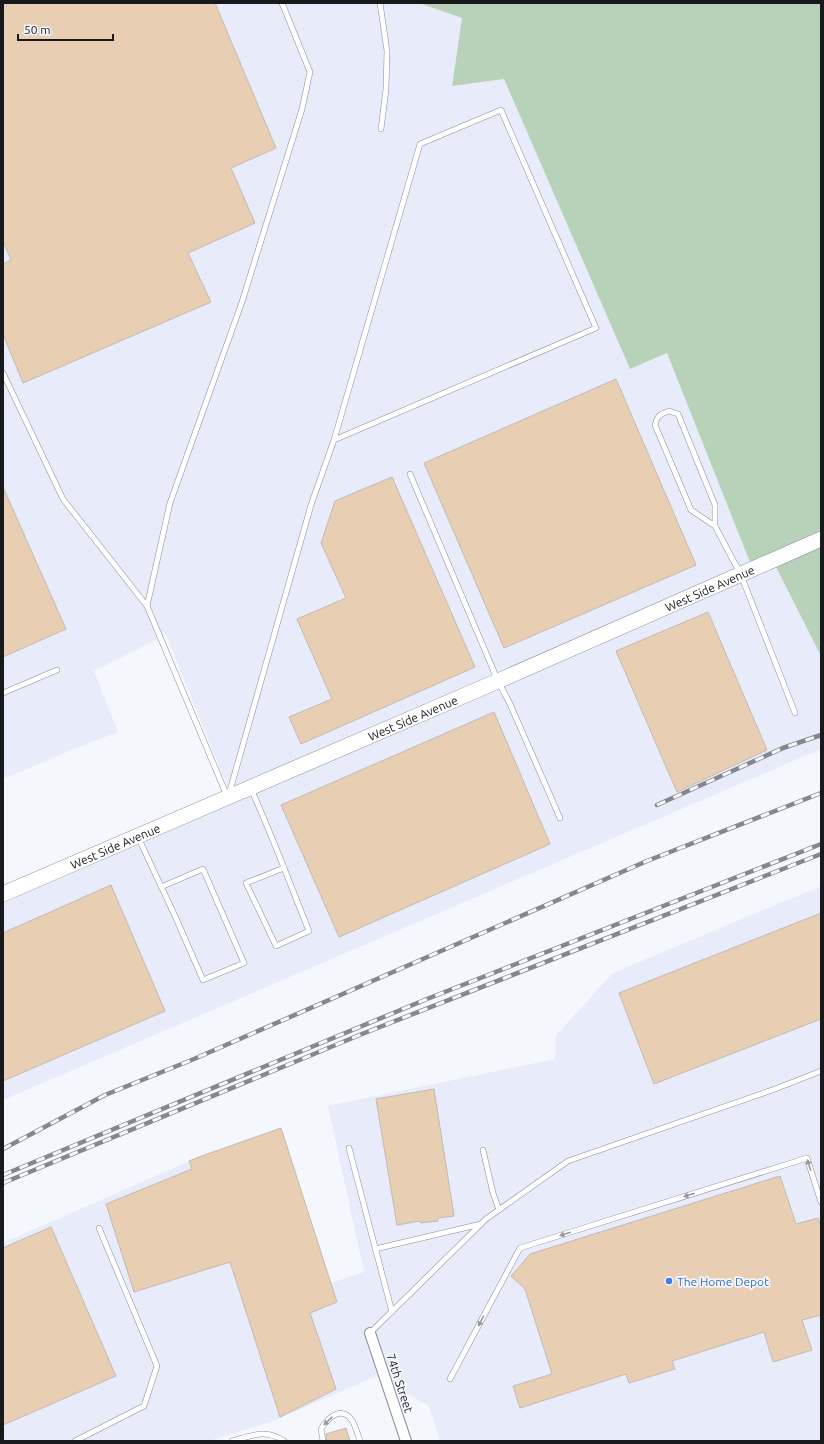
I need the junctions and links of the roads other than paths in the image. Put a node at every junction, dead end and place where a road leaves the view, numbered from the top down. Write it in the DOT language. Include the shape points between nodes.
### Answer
graph roads {
  1 [pos="282,3"];
  2 [pos="380,3"];
  3 [pos="381,129"];
  4 [pos="3,373"];
  5 [pos="334,440"];
  6 [pos="410,474"];
  7 [pos="715,526"];
  8 [pos="821,539"];
  9 [pos="741,575"];
  10 [pos="147,606"];
  11 [pos="57,670"];
  12 [pos="498,681"];
  13 [pos="3,693"];
  14 [pos="795,714"];
  15 [pos="250,788"];
  16 [pos="228,797"];
  17 [pos="560,818"];
  18 [pos="138,836"];
  19 [pos="284,868"];
  20 [pos="161,887"];
  21 [pos="3,894"];
  22 [pos="821,1071"];
  23 [pos="349,1148"];
  24 [pos="483,1150"];
  25 [pos="821,1202"];
  26 [pos="499,1210"];
  27 [pos="481,1224"];
  28 [pos="99,1228"];
  29 [pos="375,1248"];
  30 [pos="392,1312"];
  31 [pos="370,1333"];
  32 [pos="450,1379"];
  33 [pos="75,1441"];
  34 [pos="232,1441"];
  35 [pos="284,1441"];
  36 [pos="323,1441"];
  37 [pos="360,1441"];
  38 [pos="406,1441"];
  1 -- 10 [label="lane" via="310,72 302,109 242,302 170,503"];
  2 -- 3 [label="lane" via="387,51"];
  4 -- 10 [label="lane" via="63,499"];
  5 -- 5 [label="lane" via="596,328 501,110 420,144"];
  5 -- 16 [label="lane" via="311,505"];
  6 -- 12 [label="lane"];
  7 -- 7 [label="lane" via="715,505 678,414 669,410 661,414 655,425 691,510"];
  7 -- 9 [label="lane"];
  8 -- 9 [label="street, West Side Avenue"];
  9 -- 12 [label="street, West Side Avenue"];
  9 -- 14 [label="lane"];
  10 -- 16 [label="lane"];
  11 -- 13 [label="lane"];
  12 -- 15 [label="street, West Side Avenue"];
  12 -- 17 [label="lane"];
  15 -- 16 [label="street, West Side Avenue"];
  15 -- 19 [label="lane"];
  16 -- 18 [label="street, West Side Avenue"];
  18 -- 20 [label="lane"];
  18 -- 21 [label="street, West Side Avenue"];
  19 -- 19 [label="lane" via="309,931 276,946 246,883"];
  20 -- 20 [label="lane" via="203,980 244,962 203,869"];
  22 -- 26 [label="lane" via="568,1161"];
  23 -- 29 [label="lane"];
  24 -- 26 [label="lane"];
  25 -- 32 [label="lane, one-way" via="807,1158 520,1248"];
  26 -- 27 [label="lane"];
  27 -- 29 [label="lane"];
  27 -- 30 [label="lane"];
  28 -- 33 [label="lane" via="157,1366 144,1406"];
  29 -- 30 [label="lane"];
  30 -- 31 [label="lane"];
  31 -- 38 [label="street, 74th Street"];
  34 -- 35 [label="lane" via="260,1433"];
  37 -- 36 [label="lane, one-way" via="354,1423 343,1413 330,1417 320,1428"];
}
